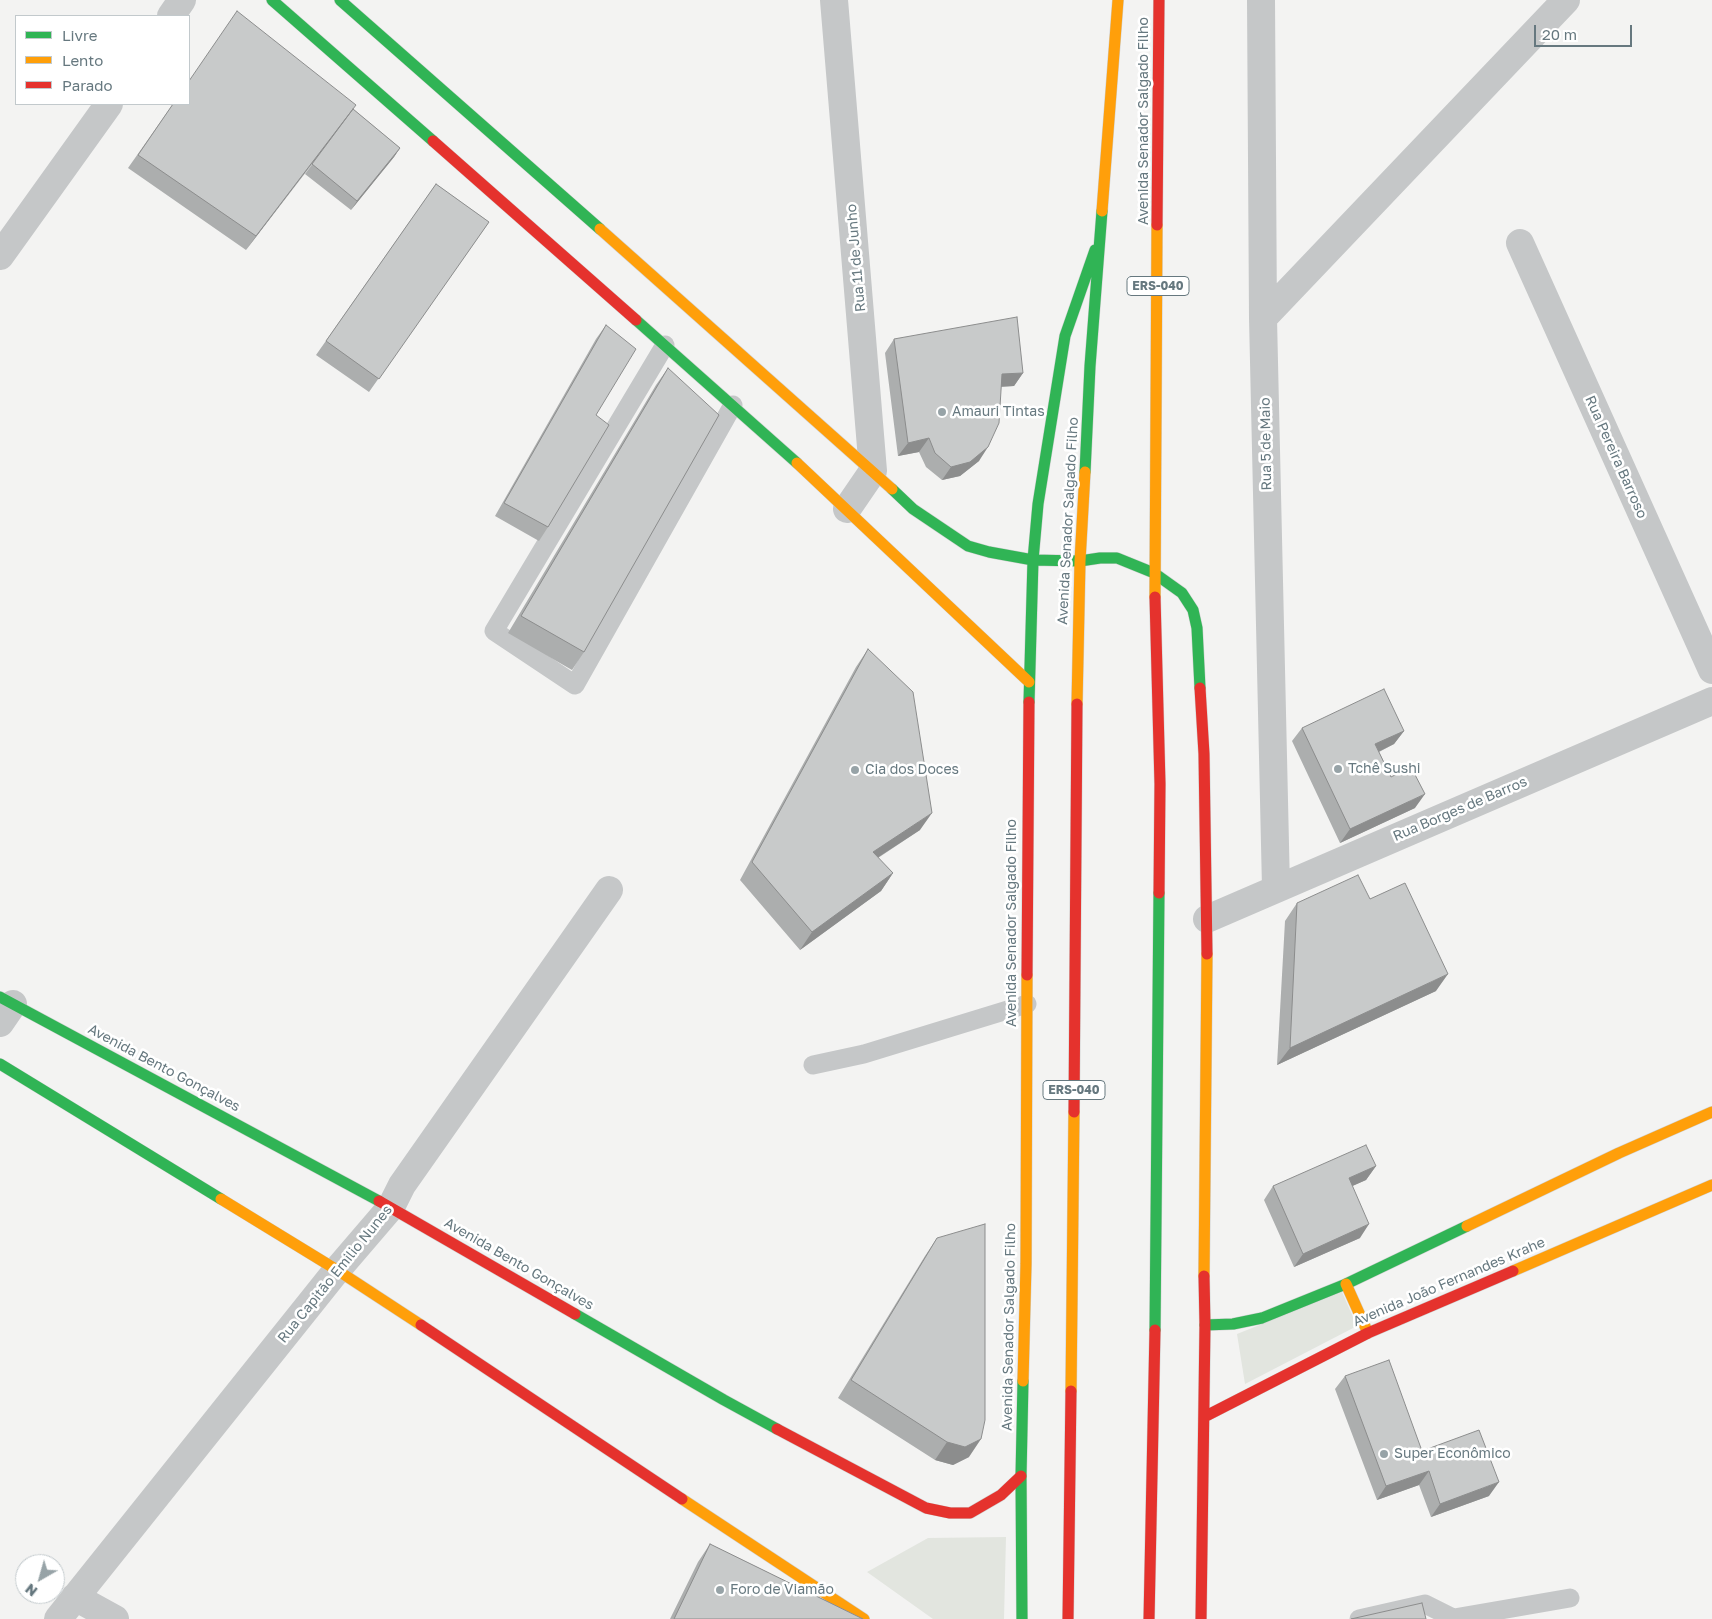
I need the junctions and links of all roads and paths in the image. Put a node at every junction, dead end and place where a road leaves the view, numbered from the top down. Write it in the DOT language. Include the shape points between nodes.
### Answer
graph roads {
  1 [pos="182,0"];
  2 [pos="272,0"];
  3 [pos="834,0"];
  4 [pos="1118,0"];
  5 [pos="1159,0"];
  6 [pos="1261,0"];
  7 [pos="1566,0"];
  8 [pos="350,3"];
  9 [pos="172,15"];
  10 [pos="108,105"];
  11 [pos="1100,235"];
  12 [pos="1520,243"];
  13 [pos="0,256"];
  14 [pos="1263,318"];
  15 [pos="665,345"];
  16 [pos="733,406"];
  17 [pos="873,471"];
  18 [pos="847,509"];
  19 [pos="1033,560"];
  20 [pos="1080,561"];
  21 [pos="1154,573"];
  22 [pos="1712,670"];
  23 [pos="1029,682"];
  24 [pos="1712,701"];
  25 [pos="1276,888"];
  26 [pos="609,890"];
  27 [pos="1207,919"];
  28 [pos="1027,1004"];
  29 [pos="4,1008"];
  30 [pos="0,1064"];
  31 [pos="813,1065"];
  32 [pos="1712,1112"];
  33 [pos="1712,1185"];
  34 [pos="391,1207"];
  35 [pos="337,1270"];
  36 [pos="1346,1284"];
  37 [pos="1205,1325"];
  38 [pos="1368,1333"];
  39 [pos="1204,1418"];
  40 [pos="1021,1476"];
  41 [pos="75,1597"];
  42 [pos="1570,1598"];
  43 [pos="58,1619"];
  44 [pos="114,1619"];
  45 [pos="864,1619"];
  46 [pos="1022,1619"];
  47 [pos="1068,1619"];
  48 [pos="1149,1619"];
  49 [pos="1201,1619"];
  50 [pos="1359,1619"];
  51 [pos="1454,1619"];
  1 -- 9 [label="street"];
  2 -- 15 [label="main road"];
  3 -- 17 [label="street, Rua 11 de Junho"];
  4 -- 11 [label="main road, Avenida Senador Salgado Filho / ERS-040"];
  5 -- 21 [label="main road, Avenida Senador Salgado Filho / ERS-040"];
  6 -- 14 [label="street, Rua 5 de Maio"];
  7 -- 14 [label="street"];
  8 -- 17 [label="main road"];
  10 -- 13 [label="street"];
  11 -- 19 [label="main road, Avenida Senador Salgado Filho" via="1065,336 1038,504"];
  11 -- 20 [label="main road, Avenida Senador Salgado Filho / ERS-040"];
  12 -- 22 [label="street, Rua Pereira Barroso"];
  14 -- 25 [label="street, Rua 5 de Maio"];
  15 -- 16 [label="main road"];
  15 -- 16 [label="lane" via="494,631 575,685"];
  16 -- 18 [label="main road"];
  17 -- 18 [label="street"];
  17 -- 19 [label="main road" via="913,509 968,546"];
  18 -- 23 [label="main road"];
  19 -- 20 [label="main road"];
  19 -- 23 [label="main road, Avenida Senador Salgado Filho"];
  20 -- 21 [label="main road" via="1117,558"];
  20 -- 47 [label="main road, Avenida Senador Salgado Filho / ERS-040"];
  21 -- 27 [label="main road" via="1182,593 1197,628 1204,754"];
  21 -- 48 [label="main road, Avenida Senador Salgado Filho / ERS-040" via="1160,784 1157,1270"];
  23 -- 28 [label="main road, Avenida Senador Salgado Filho"];
  24 -- 25 [label="street, Rua Borges de Barros"];
  25 -- 27 [label="street, Rua Borges de Barros"];
  26 -- 34 [label="street, Rua Capitão Emilio Nunes" via="402,1185"];
  27 -- 37 [label="main road"];
  28 -- 31 [label="lane" via="864,1054"];
  28 -- 40 [label="main road, Avenida Senador Salgado Filho"];
  29 -- 34 [label="main road, Avenida Bento Gonçalves"];
  30 -- 35 [label="main road"];
  32 -- 36 [label="main road"];
  33 -- 38 [label="main road, Avenida João Fernandes Krahe"];
  34 -- 35 [label="street, Rua Capitão Emilio Nunes"];
  34 -- 40 [label="main road, Avenida Bento Gonçalves" via="724,1400 926,1508 970,1513 1001,1495"];
  35 -- 41 [label="street, Rua Capitão Emilio Nunes"];
  35 -- 45 [label="main road"];
  36 -- 37 [label="main road" via="1262,1318"];
  36 -- 38 [label="main road"];
  37 -- 39 [label="main road"];
  38 -- 39 [label="main road, Avenida João Fernandes Krahe"];
  39 -- 49 [label="main road"];
  40 -- 46 [label="main road, Avenida Senador Salgado Filho"];
  41 -- 43 [label="street, Rua Capitão Emilio Nunes"];
  41 -- 44 [label="street"];
  42 -- 51 [label="lane"];
  50 -- 51 [label="lane" via="1425,1604"];
}
